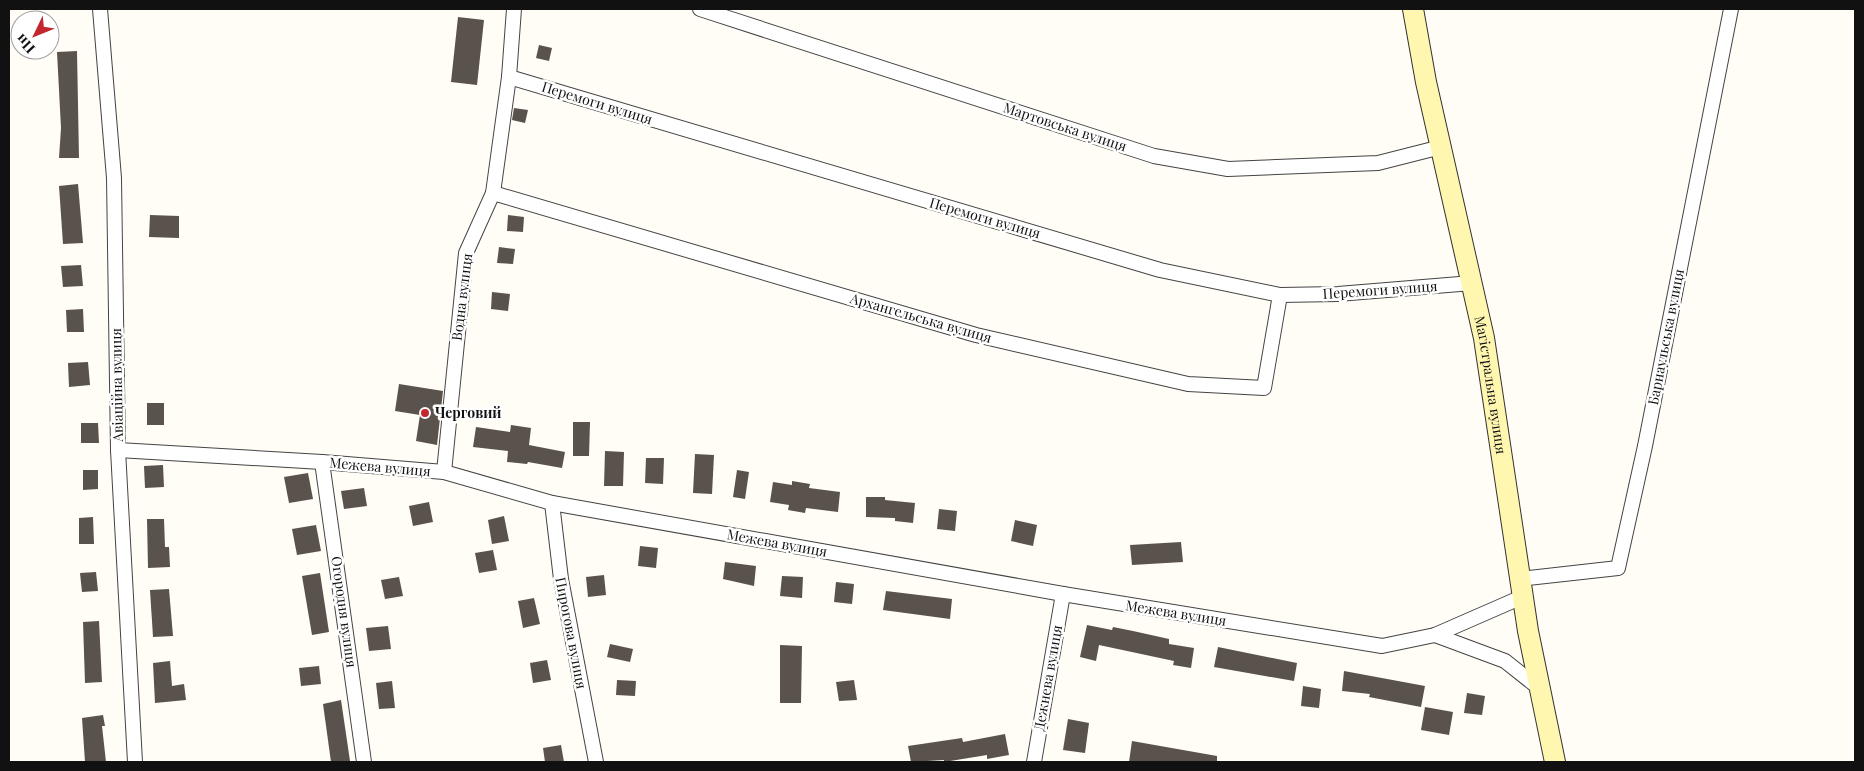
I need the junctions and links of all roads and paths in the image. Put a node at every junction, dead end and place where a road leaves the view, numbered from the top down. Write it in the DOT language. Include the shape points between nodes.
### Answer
graph roads {
  1 [pos="100,9"];
  2 [pos="514,9"];
  3 [pos="700,9"];
  4 [pos="1413,9"];
  5 [pos="1731,9"];
  6 [pos="509,77"];
  7 [pos="1441,147"];
  8 [pos="493,193"];
  9 [pos="1472,284"];
  10 [pos="1280,295"];
  11 [pos="118,450"];
  12 [pos="322,462"];
  13 [pos="444,472"];
  14 [pos="552,503"];
  15 [pos="1521,588"];
  16 [pos="1063,594"];
  17 [pos="1434,635"];
  18 [pos="1539,688"];
  19 [pos="135,762"];
  20 [pos="364,762"];
  21 [pos="596,762"];
  22 [pos="1034,762"];
  23 [pos="1555,762"];
  1 -- 11 [label="street, Авіаційна вулиця" via="114,178"];
  2 -- 6 [label="street, Водна вулиця"];
  3 -- 7 [label="street, Мартовська вулиця" via="1154,156 1228,168 1378,163"];
  4 -- 7 [label="main road, Магістральна вулиця"];
  5 -- 15 [label="street, Барнаульська вулиця" via="1618,568"];
  6 -- 8 [label="street, Водна вулиця"];
  6 -- 10 [label="street, Перемоги вулиця" via="1160,270"];
  7 -- 9 [label="main road, Магістральна вулиця"];
  8 -- 10 [label="street, Архангельська вулиця" via="976,335 1188,384 1264,388"];
  8 -- 13 [label="street, Водна вулиця" via="466,252"];
  9 -- 10 [label="street, Перемоги вулиця"];
  9 -- 15 [label="main road, Магістральна вулиця" via="1484,338"];
  11 -- 12 [label="street, Межева вулиця"];
  11 -- 19 [label="street, Авіаційна вулиця"];
  12 -- 13 [label="street, Межева вулиця"];
  12 -- 20 [label="street, Огородня вулиця"];
  13 -- 14 [label="street, Межева вулиця"];
  14 -- 16 [label="street, Межева вулиця"];
  14 -- 21 [label="street, Пирогова вулиця" via="560,579"];
  15 -- 17 [label="street, Межева вулиця"];
  15 -- 18 [label="main road, Магістральна вулиця"];
  16 -- 17 [label="street, Межева вулиця" via="1382,646"];
  16 -- 22 [label="street, Дежнева вулиця"];
  17 -- 18 [label="street" via="1505,661"];
  18 -- 23 [label="main road, Магістральна вулиця"];
}
